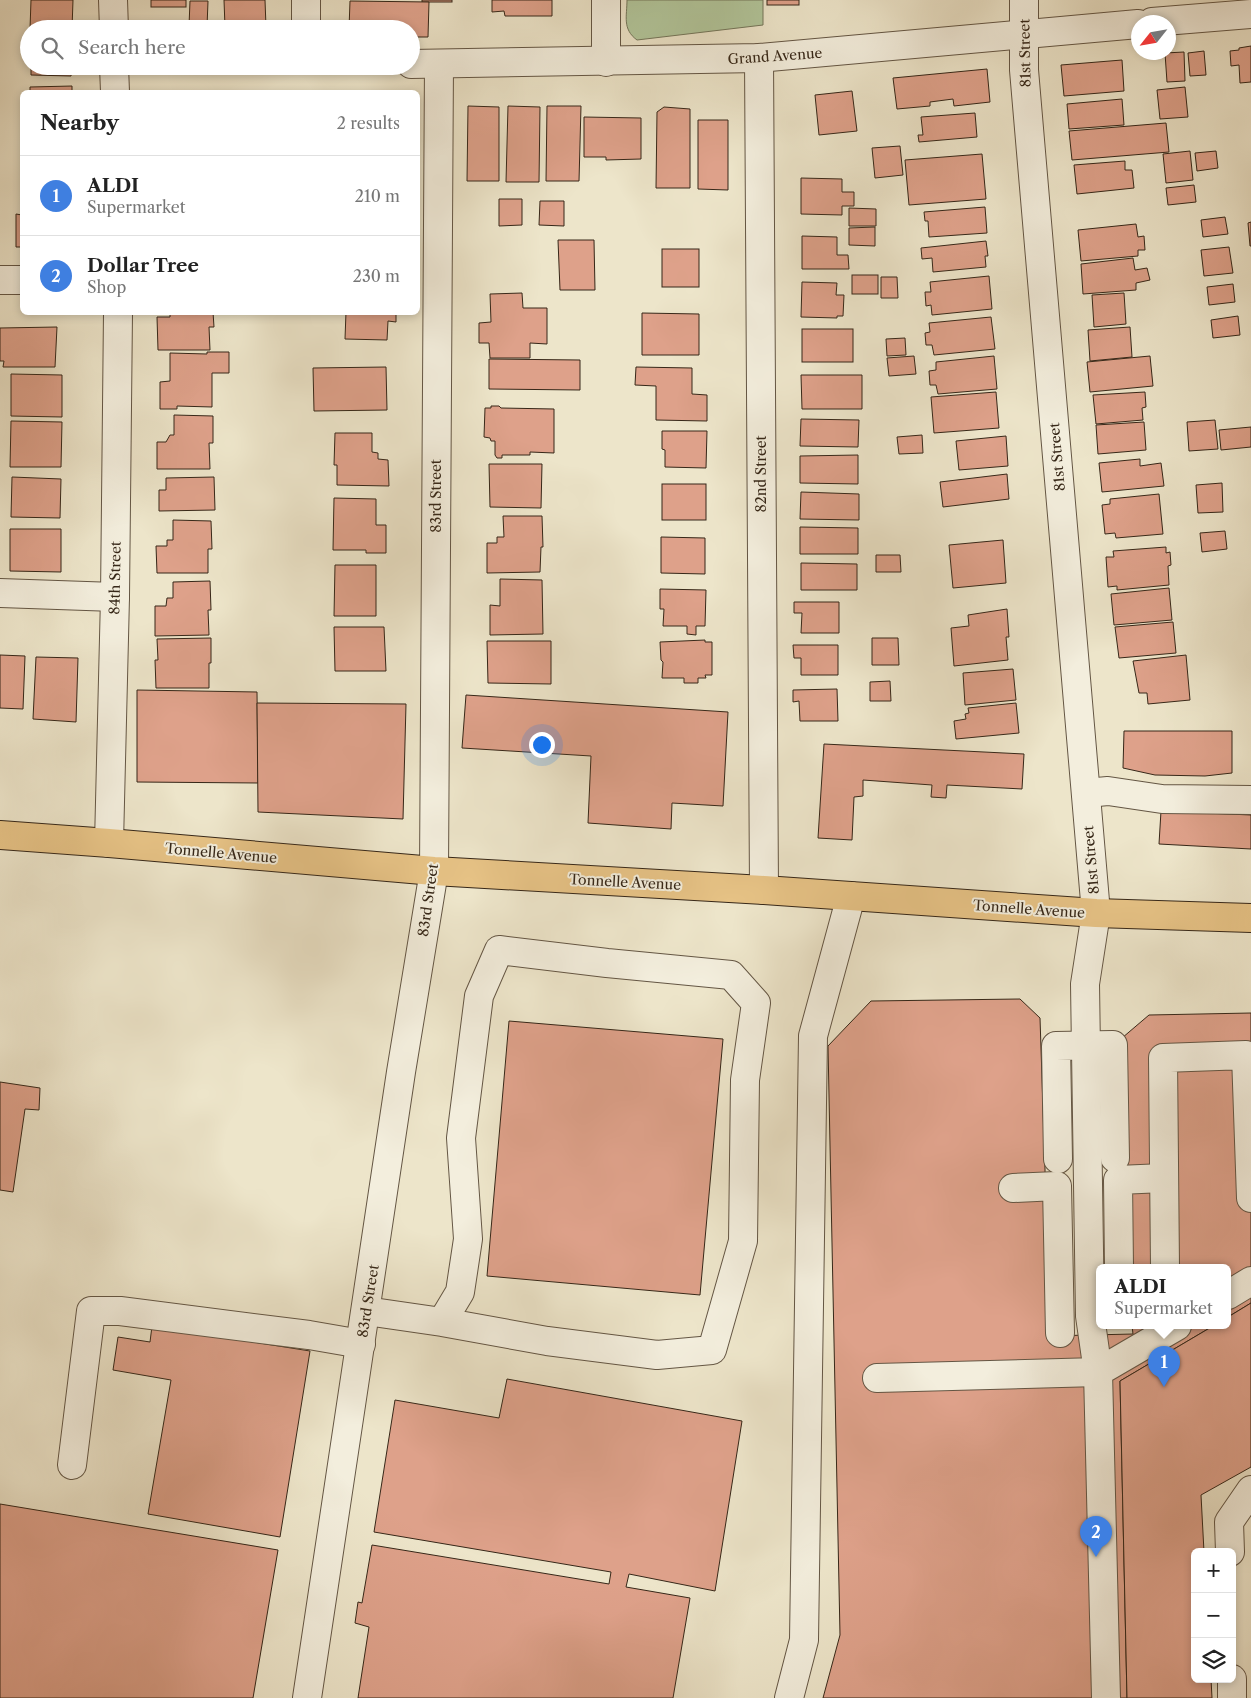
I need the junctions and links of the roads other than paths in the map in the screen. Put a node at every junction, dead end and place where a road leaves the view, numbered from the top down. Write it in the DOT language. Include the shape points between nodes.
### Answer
graph roads {
  1 [pos="113,0"];
  2 [pos="306,0"];
  3 [pos="606,0"];
  4 [pos="1024,0"];
  5 [pos="1251,14"];
  6 [pos="114,20"];
  7 [pos="306,20"];
  8 [pos="1176,20"];
  9 [pos="1131,25"];
  10 [pos="1024,34"];
  11 [pos="759,58"];
  12 [pos="606,62"];
  13 [pos="420,64"];
  14 [pos="439,64"];
  15 [pos="114,75"];
  16 [pos="115,90"];
  17 [pos="0,280"];
  18 [pos="20,280"];
  19 [pos="118,315"];
  20 [pos="0,593"];
  21 [pos="115,597"];
  22 [pos="1086,793"];
  23 [pos="1251,800"];
  24 [pos="0,835"];
  25 [pos="109,843"];
  26 [pos="434,871"];
  27 [pos="764,890"];
  28 [pos="851,896"];
  29 [pos="1096,913"];
  30 [pos="1251,918"];
  31 [pos="1086,1045"];
  32 [pos="1249,1055"];
  33 [pos="1115,1158"];
  34 [pos="1058,1159"];
  35 [pos="1164,1178"];
  36 [pos="1013,1188"];
  37 [pos="1251,1198"];
  38 [pos="1119,1264"];
  39 [pos="1165,1264"];
  40 [pos="1251,1281"];
  41 [pos="1231,1293"];
  42 [pos="366,1312"];
  43 [pos="442,1322"];
  44 [pos="1167,1329"];
  45 [pos="1060,1333"];
  46 [pos="361,1344"];
  47 [pos="1098,1372"];
  48 [pos="877,1378"];
  49 [pos="72,1465"];
  50 [pos="1251,1490"];
  51 [pos="1230,1548"];
  52 [pos="1232,1683"];
  53 [pos="307,1698"];
  54 [pos="789,1698"];
  55 [pos="1106,1698"];
  56 [pos="1232,1698"];
  1 -- 6 [label="street"];
  2 -- 7 [label="street"];
  3 -- 12 [label="street"];
  4 -- 10 [label="street, 81st Street"];
  5 -- 8 [label="street"];
  9 -- 10 [label="street, Grand Avenue"];
  10 -- 11 [label="street, Grand Avenue"];
  10 -- 22 [label="street, 81st Street" via="1024,70"];
  11 -- 12 [label="street, Grand Avenue"];
  11 -- 27 [label="street, 82nd Street"];
  12 -- 14 [label="street, Grand Avenue"];
  13 -- 14 [label="street, Grand Avenue"];
  14 -- 26 [label="street, 83rd Street"];
  15 -- 16 [label="street"];
  17 -- 18 [label="street"];
  19 -- 21 [label="street, 84th Street"];
  20 -- 21 [label="street"];
  21 -- 25 [label="street, 84th Street"];
  22 -- 23 [label="street" via="1137,794 1162,799"];
  22 -- 29 [label="street, 81st Street"];
  24 -- 25 [label="main road, Tonnelle Avenue"];
  25 -- 26 [label="main road, Tonnelle Avenue"];
  26 -- 27 [label="main road, Tonnelle Avenue"];
  26 -- 42 [label="street, 83rd Street"];
  27 -- 28 [label="main road, Tonnelle Avenue"];
  28 -- 29 [label="main road, Tonnelle Avenue"];
  28 -- 54 [label="street" via="812,1036 804,1640"];
  29 -- 30 [label="main road, Tonnelle Avenue"];
  29 -- 31 [label="street, 81st Street" via="1085,984"];
  31 -- 33 [label="street" via="1113,1045"];
  31 -- 34 [label="street" via="1056,1046"];
  31 -- 47 [label="street, 81st Street" via="1090,1316"];
  32 -- 35 [label="street" via="1163,1058"];
  32 -- 37 [label="street"];
  35 -- 38 [label="street" via="1118,1180"];
  35 -- 39 [label="street"];
  36 -- 45 [label="street" via="1057,1186"];
  40 -- 41 [label="street"];
  42 -- 43 [label="street"];
  42 -- 46 [label="street, 83rd Street"];
  43 -- 43 [label="street" via="460,1292 468,1239 461,1138 479,996 499,950 731,976 756,1003 744,1080 743,1241 712,1350 657,1355 547,1341"];
  44 -- 47 [label="street"];
  46 -- 49 [label="street" via="120,1310 91,1312"];
  46 -- 53 [label="street, 83rd Street"];
  47 -- 48 [label="street"];
  47 -- 55 [label="street, 81st Street"];
  50 -- 51 [label="street" via="1229,1522"];
  52 -- 56 [label="street"];
}
